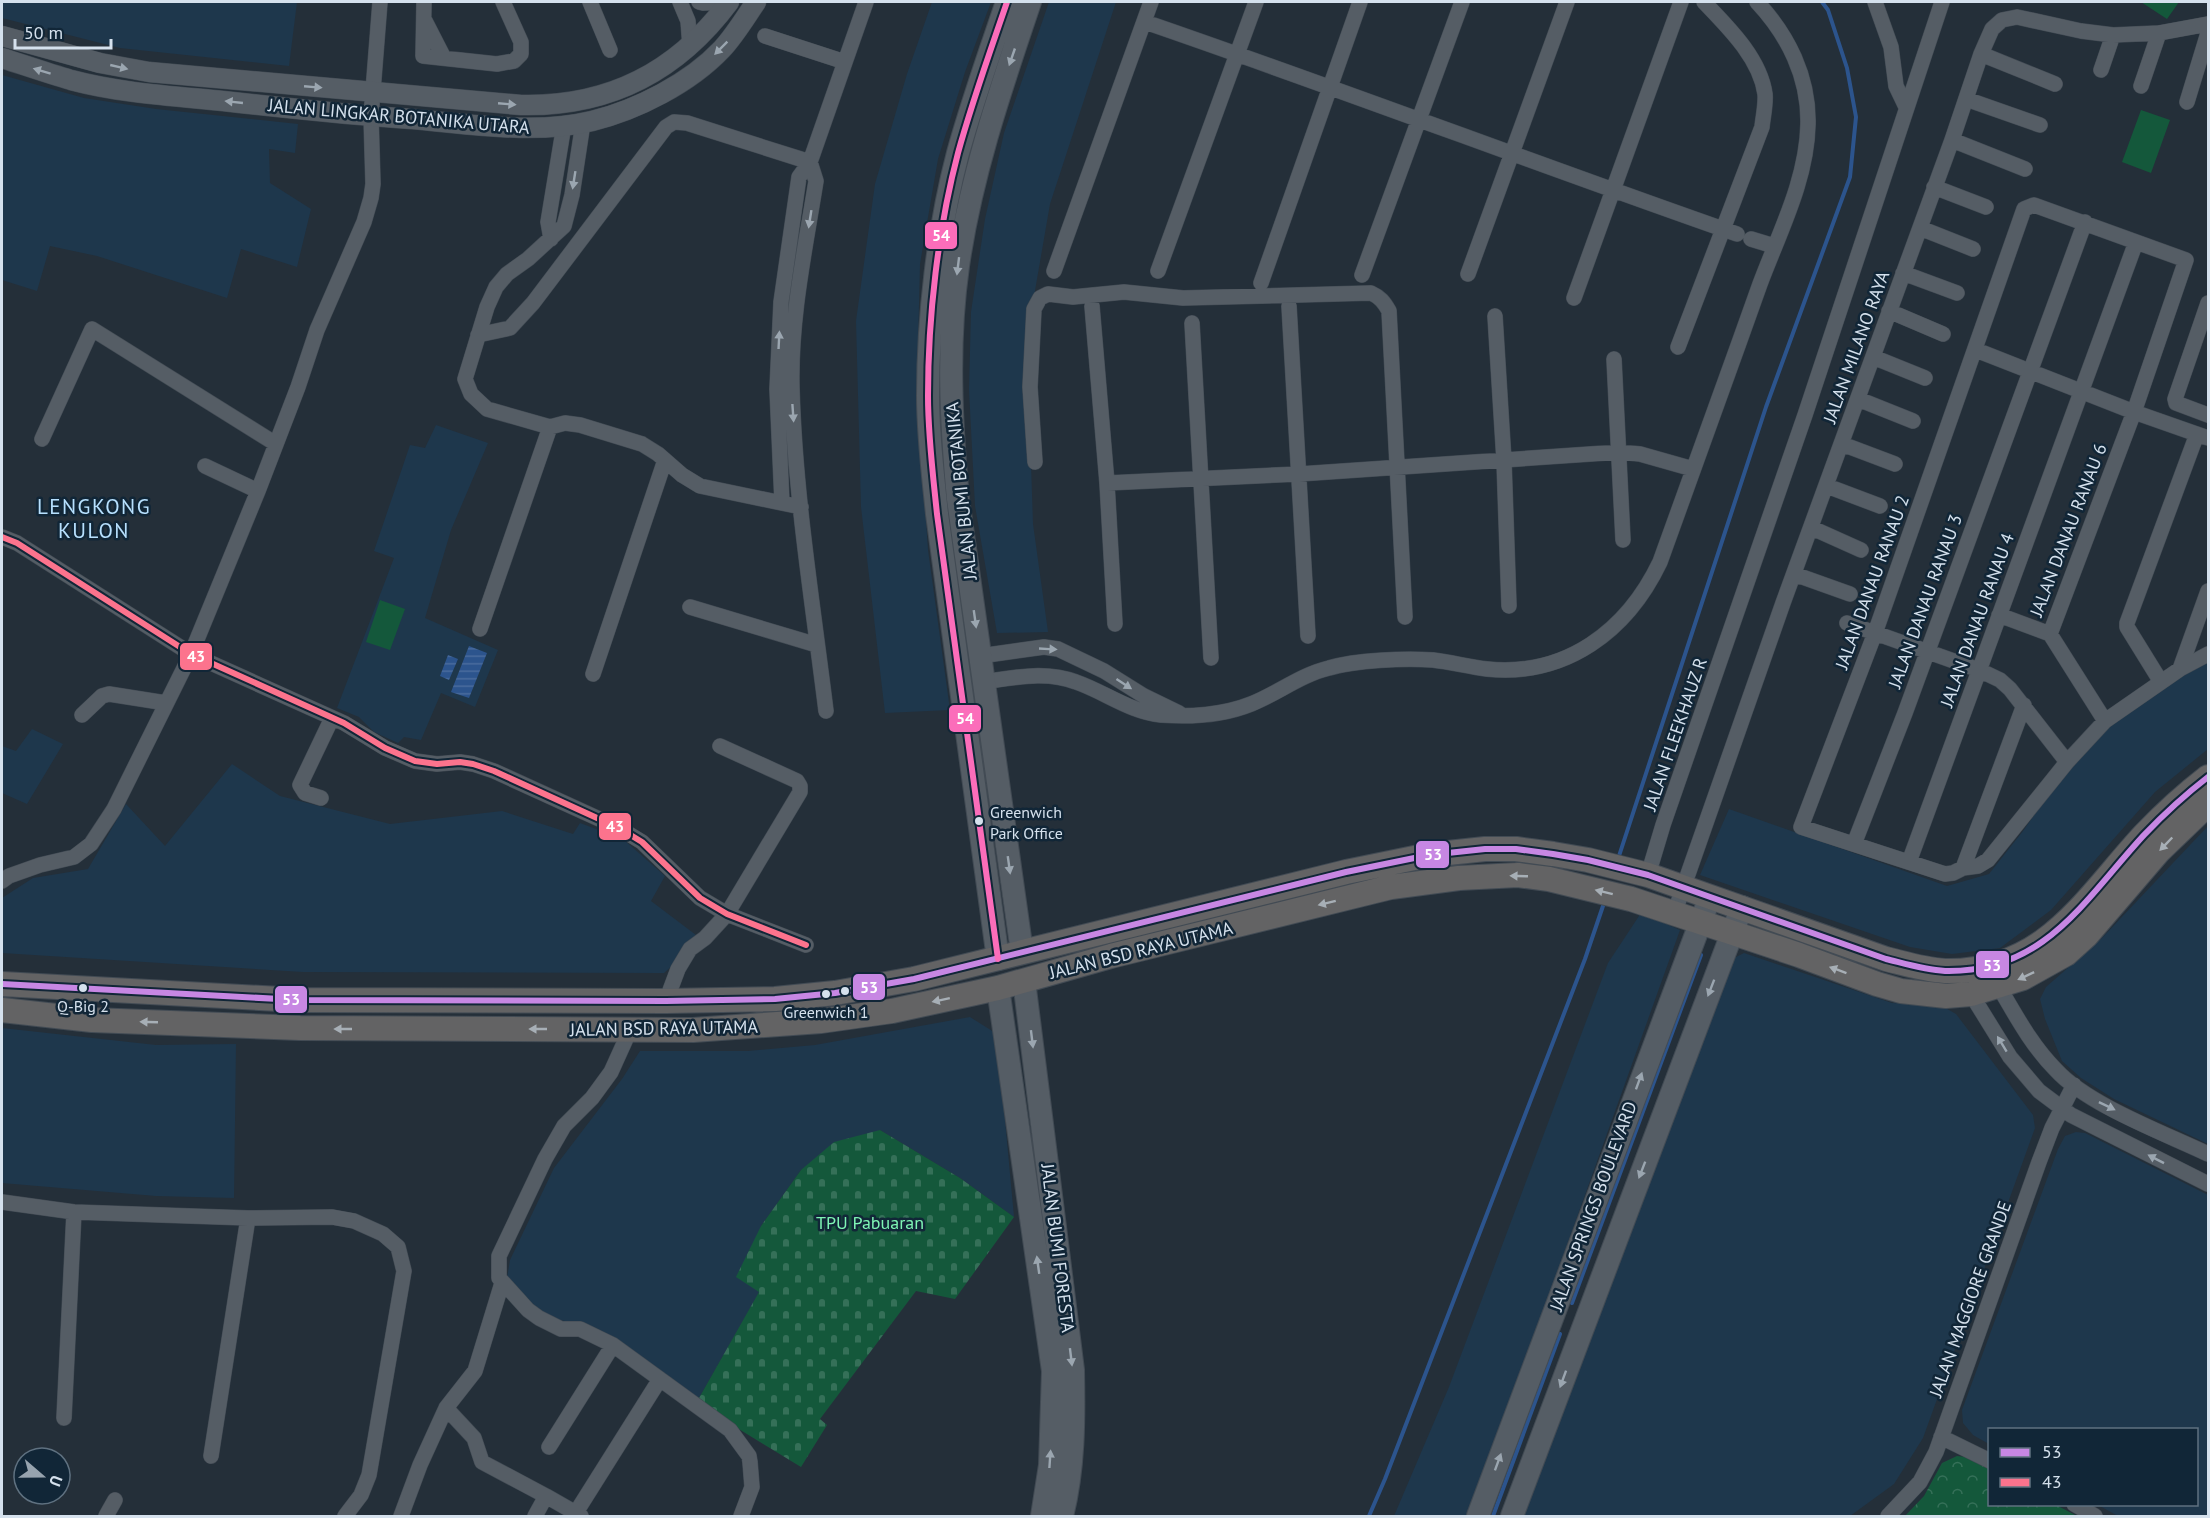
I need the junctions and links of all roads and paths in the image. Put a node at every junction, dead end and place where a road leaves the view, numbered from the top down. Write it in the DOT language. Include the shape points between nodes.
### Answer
graph roads {
  1 [pos="380,2"];
  2 [pos="424,2"];
  3 [pos="503,2"];
  4 [pos="590,2"];
  5 [pos="680,2"];
  6 [pos="699,2"];
  7 [pos="729,2"];
  8 [pos="756,2"];
  9 [pos="866,2"];
  10 [pos="1006,2"];
  11 [pos="1030,2"];
  12 [pos="1151,2"];
  13 [pos="1256,2"];
  14 [pos="1360,2"];
  15 [pos="1462,2"];
  16 [pos="1567,2"];
  17 [pos="1681,2"];
  18 [pos="1704,2"];
  19 [pos="1756,2"];
  20 [pos="1875,2"];
  21 [pos="1942,2"];
  22 [pos="1144,22"];
  23 [pos="2208,24"];
  24 [pos="2159,33"];
  25 [pos="2208,33"];
  26 [pos="2113,35"];
  27 [pos="2,36"];
  28 [pos="765,36"];
  29 [pos="690,47"];
  30 [pos="610,50"];
  31 [pos="1237,54"];
  32 [pos="1981,54"];
  33 [pos="2,58"];
  34 [pos="78,58"];
  35 [pos="845,62"];
  36 [pos="2101,70"];
  37 [pos="71,80"];
  38 [pos="2055,84"];
  39 [pos="1330,86"];
  40 [pos="2141,86"];
  41 [pos="372,92"];
  42 [pos="1966,99"];
  43 [pos="2187,102"];
  44 [pos="1906,107"];
  45 [pos="371,116"];
  46 [pos="1420,120"];
  47 [pos="574,124"];
  48 [pos="2040,125"];
  49 [pos="1952,140"];
  50 [pos="1512,154"];
  51 [pos="810,162"];
  52 [pos="2025,169"];
  53 [pos="1934,187"];
  54 [pos="1613,189"];
  55 [pos="1986,207"];
  56 [pos="2085,222"];
  57 [pos="1920,228"];
  58 [pos="1722,229"];
  59 [pos="2136,242"];
  60 [pos="1774,246"];
  61 [pos="1973,249"];
  62 [pos="1054,271"];
  63 [pos="1158,271"];
  64 [pos="1903,273"];
  65 [pos="1468,274"];
  66 [pos="1362,275"];
  67 [pos="1261,283"];
  68 [pos="1957,293"];
  69 [pos="1574,298"];
  70 [pos="2208,303"];
  71 [pos="1092,306"];
  72 [pos="1289,306"];
  73 [pos="1890,312"];
  74 [pos="1495,316"];
  75 [pos="1192,323"];
  76 [pos="1943,334"];
  77 [pos="478,335"];
  78 [pos="1678,346"];
  79 [pos="1976,350"];
  80 [pos="1873,357"];
  81 [pos="1614,359"];
  82 [pos="2029,371"];
  83 [pos="1925,378"];
  84 [pos="2081,391"];
  85 [pos="951,394"];
  86 [pos="928,395"];
  87 [pos="1858,399"];
  88 [pos="2134,411"];
  89 [pos="2208,415"];
  90 [pos="1913,420"];
  91 [pos="550,427"];
  92 [pos="2203,436"];
  93 [pos="42,439"];
  94 [pos="276,444"];
  95 [pos="1842,444"];
  96 [pos="1620,452"];
  97 [pos="665,460"];
  98 [pos="1504,461"];
  99 [pos="1035,462"];
  100 [pos="1895,464"];
  101 [pos="205,466"];
  102 [pos="1398,466"];
  103 [pos="1693,469"];
  104 [pos="1299,474"];
  105 [pos="1200,478"];
  106 [pos="1107,483"];
  107 [pos="1827,486"];
  108 [pos="258,491"];
  109 [pos="782,503"];
  110 [pos="1880,506"];
  111 [pos="801,507"];
  112 [pos="1812,528"];
  113 [pos="2,537"];
  114 [pos="1623,540"];
  115 [pos="1861,550"];
  116 [pos="1794,574"];
  117 [pos="2208,591"];
  118 [pos="1850,594"];
  119 [pos="1509,606"];
  120 [pos="690,607"];
  121 [pos="1999,615"];
  122 [pos="1405,617"];
  123 [pos="1847,623"];
  124 [pos="1115,624"];
  125 [pos="480,629"];
  126 [pos="1875,633"];
  127 [pos="2050,634"];
  128 [pos="1308,636"];
  129 [pos="818,645"];
  130 [pos="1927,651"];
  131 [pos="191,654"];
  132 [pos="2208,654"];
  133 [pos="980,656"];
  134 [pos="1210,658"];
  135 [pos="2180,669"];
  136 [pos="1979,670"];
  137 [pos="593,674"];
  138 [pos="982,682"];
  139 [pos="2161,682"];
  140 [pos="166,703"];
  141 [pos="2024,705"];
  142 [pos="826,711"];
  143 [pos="82,715"];
  144 [pos="1185,715"];
  145 [pos="332,718"];
  146 [pos="2105,721"];
  147 [pos="720,746"];
  148 [pos="2067,762"];
  149 [pos="2208,777"];
  150 [pos="321,798"];
  151 [pos="2208,804"];
  152 [pos="1854,844"];
  153 [pos="1908,862"];
  154 [pos="1963,868"];
  155 [pos="1645,874"];
  156 [pos="2,881"];
  157 [pos="1683,889"];
  158 [pos="1710,897"];
  159 [pos="1742,907"];
  160 [pos="727,914"];
  161 [pos="1674,914"];
  162 [pos="1699,922"];
  163 [pos="1732,933"];
  164 [pos="806,945"];
  165 [pos="1022,952"];
  166 [pos="998,959"];
  167 [pos="1024,981"];
  168 [pos="2,984"];
  169 [pos="1999,987"];
  170 [pos="998,988"];
  171 [pos="1971,994"];
  172 [pos="298,1000"];
  173 [pos="666,1001"];
  174 [pos="2,1010"];
  175 [pos="300,1028"];
  176 [pos="630,1030"];
  177 [pos="2074,1085"];
  178 [pos="2061,1108"];
  179 [pos="2208,1154"];
  180 [pos="2208,1184"];
  181 [pos="2,1202"];
  182 [pos="74,1212"];
  183 [pos="248,1218"];
  184 [pos="502,1282"];
  185 [pos="1054,1304"];
  186 [pos="1553,1313"];
  187 [pos="1584,1324"];
  188 [pos="614,1345"];
  189 [pos="660,1379"];
  190 [pos="446,1408"];
  191 [pos="64,1418"];
  192 [pos="1941,1437"];
  193 [pos="549,1447"];
  194 [pos="211,1456"];
  195 [pos="1988,1460"];
  196 [pos="546,1496"];
  197 [pos="115,1500"];
  198 [pos="2078,1506"];
  199 [pos="578,1515"];
  200 [pos="106,1516"];
  201 [pos="345,1516"];
  202 [pos="401,1516"];
  203 [pos="535,1516"];
  204 [pos="741,1516"];
  205 [pos="1042,1516"];
  206 [pos="1062,1516"];
  207 [pos="1478,1516"];
  208 [pos="1512,1516"];
  209 [pos="1888,1516"];
  210 [pos="2095,1516"];
  1 -- 41 [label="street"];
  2 -- 3 [label="street" via="423,56 497,64 514,61 521,54 521,42"];
  4 -- 30 [label="street"];
  5 -- 29 [label="street" via="688,21"];
  6 -- 7 [label="street"];
  7 -- 29 [label="street, JALAN LINGKAR BOTANIKA UTARA"];
  8 -- 47 [label="street, JALAN LINGKAR BOTANIKA UTARA, one-way" via="720,51 693,73 633,108"];
  9 -- 35 [label="street"];
  10 -- 86 [label="main road, JALAN BUMI BOTANIKA" via="951,188 934,291"];
  11 -- 85 [label="main road, JALAN BUMI BOTANIKA, one-way" via="993,113 964,227 957,268"];
  12 -- 22 [label="street"];
  13 -- 31 [label="street"];
  14 -- 39 [label="street"];
  15 -- 46 [label="street"];
  16 -- 50 [label="street"];
  17 -- 54 [label="street"];
  18 -- 58 [label="street" via="1742,44 1757,69 1765,95 1762,127"];
  19 -- 60 [label="street" via="1773,19 1792,50 1807,103 1807,142 1797,189"];
  20 -- 44 [label="street" via="1891,47 1896,86"];
  21 -- 44 [label="street, JALAN FLEEKHAUZ R"];
  22 -- 31 [label="street"];
  22 -- 62 [label="street"];
  23 -- 24 [label="street, JALAN MILANO RAYA"];
  24 -- 26 [label="street, JALAN MILANO RAYA"];
  24 -- 40 [label="street"];
  25 -- 43 [label="street"];
  26 -- 32 [label="street, JALAN MILANO RAYA" via="2017,17 2002,20 1992,28"];
  26 -- 36 [label="street"];
  27 -- 34 [label="street, JALAN LINGKAR BOTANIKA UTARA"];
  28 -- 35 [label="street"];
  41 -- 29 [label="street, JALAN LINGKAR BOTANIKA UTARA, one-way" via="521,105 563,104 613,92"];
  31 -- 39 [label="street"];
  31 -- 63 [label="street"];
  32 -- 38 [label="street"];
  32 -- 42 [label="street, JALAN MILANO RAYA"];
  37 -- 33 [label="street, JALAN LINGKAR BOTANIKA UTARA, one-way"];
  34 -- 37 [label="street"];
  34 -- 41 [label="street, JALAN LINGKAR BOTANIKA UTARA, one-way" via="149,72"];
  35 -- 51 [label="street"];
  45 -- 37 [label="street, JALAN LINGKAR BOTANIKA UTARA, one-way" via="139,93"];
  39 -- 46 [label="street"];
  39 -- 67 [label="street"];
  41 -- 45 [label="street"];
  42 -- 48 [label="street"];
  42 -- 49 [label="street, JALAN MILANO RAYA"];
  44 -- 155 [label="street, JALAN FLEEKHAUZ R" via="1805,415"];
  45 -- 47 [label="street, JALAN LINGKAR BOTANIKA UTARA" via="524,128"];
  45 -- 94 [label="street" via="371,198"];
  46 -- 50 [label="street"];
  46 -- 66 [label="street"];
  47 -- 77 [label="street" via="572,195 564,226 496,287"];
  49 -- 52 [label="street"];
  49 -- 53 [label="street, JALAN MILANO RAYA"];
  50 -- 54 [label="street"];
  50 -- 65 [label="street"];
  51 -- 77 [label="street" via="674,122 666,127 510,328"];
  109 -- 51 [label="street, one-way" via="777,389 781,302 799,177"];
  51 -- 111 [label="street, one-way" via="816,181 796,305 792,388"];
  53 -- 55 [label="street"];
  53 -- 57 [label="street, JALAN MILANO RAYA"];
  54 -- 58 [label="street"];
  54 -- 69 [label="street"];
  56 -- 59 [label="street"];
  56 -- 79 [label="street, JALAN DANAU RANAU 2" via="2034,205 2024,209"];
  56 -- 82 [label="street, JALAN DANAU RANAU 3"];
  57 -- 61 [label="street"];
  57 -- 64 [label="street, JALAN MILANO RAYA"];
  58 -- 60 [label="street"];
  58 -- 78 [label="street"];
  59 -- 84 [label="street, JALAN DANAU RANAU 4"];
  59 -- 88 [label="street, JALAN DANAU RANAU 6" via="2186,260"];
  60 -- 103 [label="street"];
  64 -- 68 [label="street"];
  64 -- 73 [label="street, JALAN MILANO RAYA"];
  70 -- 89 [label="street" via="2175,393 2176,403"];
  71 -- 106 [label="street"];
  72 -- 104 [label="street"];
  73 -- 76 [label="street"];
  73 -- 80 [label="street, JALAN MILANO RAYA"];
  74 -- 98 [label="street"];
  75 -- 105 [label="street"];
  77 -- 91 [label="street" via="465,379 471,394 487,409"];
  79 -- 82 [label="street"];
  79 -- 126 [label="street, JALAN DANAU RANAU 2"];
  80 -- 83 [label="street"];
  80 -- 87 [label="street, JALAN MILANO RAYA"];
  81 -- 96 [label="street"];
  82 -- 84 [label="street"];
  82 -- 130 [label="street, JALAN DANAU RANAU 3"];
  84 -- 88 [label="street"];
  84 -- 121 [label="street, JALAN DANAU RANAU 4"];
  85 -- 86 [label="main road"];
  85 -- 133 [label="main road, JALAN BUMI BOTANIKA, one-way" via="958,499"];
  86 -- 166 [label="main road, JALAN BUMI BOTANIKA" via="937,514"];
  87 -- 90 [label="street"];
  87 -- 95 [label="street, JALAN MILANO RAYA"];
  88 -- 92 [label="street"];
  88 -- 127 [label="street, JALAN DANAU RANAU 6"];
  91 -- 97 [label="street" via="580,425 642,444"];
  91 -- 125 [label="street"];
  92 -- 139 [label="street" via="2127,626"];
  93 -- 94 [label="street" via="92,329"];
  94 -- 108 [label="street"];
  95 -- 100 [label="street"];
  95 -- 107 [label="street, JALAN MILANO RAYA"];
  96 -- 98 [label="street"];
  96 -- 103 [label="street"];
  96 -- 114 [label="street"];
  97 -- 109 [label="street" via="700,486"];
  97 -- 137 [label="street"];
  98 -- 102 [label="street"];
  98 -- 119 [label="street"];
  99 -- 102 [label="street" via="1030,387 1034,309 1040,298 1048,294 1073,297 1124,292 1183,298 1371,293 1383,300 1389,311"];
  101 -- 108 [label="street"];
  102 -- 104 [label="street"];
  102 -- 122 [label="street"];
  103 -- 144 [label="street" via="1660,562 1641,597 1616,626 1588,647 1561,660 1525,669 1488,669 1422,660 1329,667 1251,704 1222,712"];
  104 -- 105 [label="street"];
  104 -- 128 [label="street"];
  105 -- 106 [label="street"];
  105 -- 134 [label="street"];
  106 -- 124 [label="street"];
  107 -- 110 [label="street"];
  107 -- 112 [label="street, JALAN MILANO RAYA"];
  108 -- 131 [label="street"];
  109 -- 111 [label="street"];
  111 -- 129 [label="street"];
  112 -- 115 [label="street"];
  112 -- 116 [label="street, JALAN MILANO RAYA"];
  113 -- 131 [label="street"];
  116 -- 118 [label="street"];
  116 -- 157 [label="street, JALAN MILANO RAYA"];
  117 -- 135 [label="street"];
  120 -- 129 [label="street"];
  121 -- 127 [label="street"];
  121 -- 136 [label="street, JALAN DANAU RANAU 4"];
  123 -- 126 [label="street"];
  126 -- 130 [label="street"];
  126 -- 152 [label="street, JALAN DANAU RANAU 2" via="1801,827"];
  127 -- 146 [label="street, JALAN DANAU RANAU 6"];
  129 -- 142 [label="street"];
  130 -- 136 [label="street"];
  130 -- 152 [label="street, JALAN DANAU RANAU 3"];
  131 -- 140 [label="street"];
  131 -- 145 [label="street"];
  132 -- 135 [label="street"];
  133 -- 138 [label="main road, JALAN BUMI BOTANIKA"];
  133 -- 144 [label="street, one-way" via="1044,647 1058,649"];
  135 -- 139 [label="street"];
  136 -- 141 [label="street" via="2000,680"];
  136 -- 153 [label="street, JALAN DANAU RANAU 4"];
  138 -- 144 [label="street" via="1045,674 1058,676 1147,713"];
  138 -- 165 [label="main road, JALAN BUMI BOTANIKA, one-way"];
  139 -- 146 [label="street"];
  140 -- 143 [label="street" via="109,694"];
  140 -- 156 [label="street" via="114,809 91,844 74,857"];
  141 -- 148 [label="street"];
  141 -- 154 [label="street"];
  145 -- 150 [label="street" via="300,785 305,793"];
  145 -- 160 [label="street" via="415,761 473,764 619,828 642,842 700,898"];
  146 -- 148 [label="street"];
  147 -- 160 [label="street" via="797,781 800,786"];
  148 -- 154 [label="street" via="1988,861"];
  149 -- 159 [label="main road, JALAN BSD RAYA UTAMA" via="2145,835 2075,915 2046,941 2012,959 1988,966 1926,969 1886,959"];
  151 -- 169 [label="main road, JALAN BSD RAYA UTAMA, one-way" via="2159,851 2066,954"];
  152 -- 153 [label="street"];
  153 -- 154 [label="street" via="1945,874"];
  155 -- 157 [label="main road, JALAN BSD RAYA UTAMA"];
  155 -- 165 [label="main road, JALAN BSD RAYA UTAMA" via="1516,849 1429,855 1294,884"];
  157 -- 158 [label="main road, JALAN BSD RAYA UTAMA"];
  157 -- 161 [label="street, JALAN MILANO RAYA"];
  158 -- 159 [label="main road, JALAN BSD RAYA UTAMA"];
  158 -- 162 [label="main road, JALAN SPRINGS BOULEVARD"];
  159 -- 163 [label="main road, JALAN SPRINGS BOULEVARD"];
  160 -- 164 [label="street"];
  160 -- 173 [label="street" via="690,949"];
  161 -- 162 [label="main road, JALAN BSD RAYA UTAMA"];
  161 -- 167 [label="main road, JALAN BSD RAYA UTAMA, one-way" via="1549,879 1518,875 1459,878 1391,887"];
  162 -- 163 [label="main road, JALAN BSD RAYA UTAMA"];
  186 -- 162 [label="main road, JALAN SPRINGS BOULEVARD, one-way"];
  171 -- 163 [label="main road, JALAN BSD RAYA UTAMA, one-way" via="1946,996 1901,991"];
  163 -- 187 [label="main road, JALAN SPRINGS BOULEVARD, one-way"];
  165 -- 166 [label="main road, JALAN BSD RAYA UTAMA"];
  166 -- 173 [label="main road, JALAN BSD RAYA UTAMA" via="914,980 834,993 775,999"];
  167 -- 170 [label="main road, JALAN BSD RAYA UTAMA"];
  167 -- 185 [label="main road, JALAN BUMI FORESTA, one-way"];
  168 -- 172 [label="main road, JALAN BSD RAYA UTAMA"];
  169 -- 171 [label="main road, JALAN BSD RAYA UTAMA"];
  169 -- 177 [label="street" via="2031,1041 2057,1072"];
  170 -- 176 [label="main road, JALAN BSD RAYA UTAMA, one-way" via="821,1022 706,1030"];
  185 -- 170 [label="main road, JALAN BUMI FORESTA, one-way"];
  178 -- 171 [label="street, one-way" via="2039,1091 2010,1057"];
  172 -- 173 [label="main road, JALAN BSD RAYA UTAMA"];
  172 -- 175 [label="main road"];
  175 -- 174 [label="main road, JALAN BSD RAYA UTAMA, one-way" via="92,1020"];
  176 -- 175 [label="main road, JALAN BSD RAYA UTAMA, one-way"];
  176 -- 184 [label="street" via="611,1072 564,1126 545,1159 499,1256"];
  177 -- 178 [label="street, JALAN MAGGIORE GRANDE"];
  177 -- 179 [label="street, one-way" via="2097,1101"];
  180 -- 178 [label="street, one-way"];
  178 -- 192 [label="street, JALAN MAGGIORE GRANDE"];
  181 -- 182 [label="street"];
  182 -- 183 [label="street"];
  182 -- 191 [label="street"];
  183 -- 194 [label="street"];
  183 -- 201 [label="street" via="332,1217 354,1221 383,1234 398,1247 404,1271 369,1475 361,1495"];
  184 -- 188 [label="street" via="544,1322 561,1329 580,1329"];
  184 -- 190 [label="street" via="475,1371"];
  205 -- 185 [label="main road, JALAN BUMI FORESTA, one-way" via="1050,1465"];
  185 -- 206 [label="main road, JALAN BUMI FORESTA, one-way" via="1073,1370 1074,1427"];
  186 -- 187 [label="main road"];
  207 -- 186 [label="main road, JALAN SPRINGS BOULEVARD, one-way"];
  187 -- 208 [label="main road, JALAN SPRINGS BOULEVARD, one-way"];
  188 -- 189 [label="street"];
  188 -- 193 [label="street"];
  189 -- 199 [label="street"];
  189 -- 204 [label="street" via="730,1430 749,1456 752,1486"];
  190 -- 196 [label="street" via="474,1438 482,1462"];
  190 -- 202 [label="street"];
  192 -- 195 [label="street"];
  192 -- 209 [label="street, JALAN MAGGIORE GRANDE" via="1920,1482"];
  196 -- 199 [label="street"];
  196 -- 203 [label="street"];
  197 -- 200 [label="street"];
  198 -- 210 [label="street"];
}
